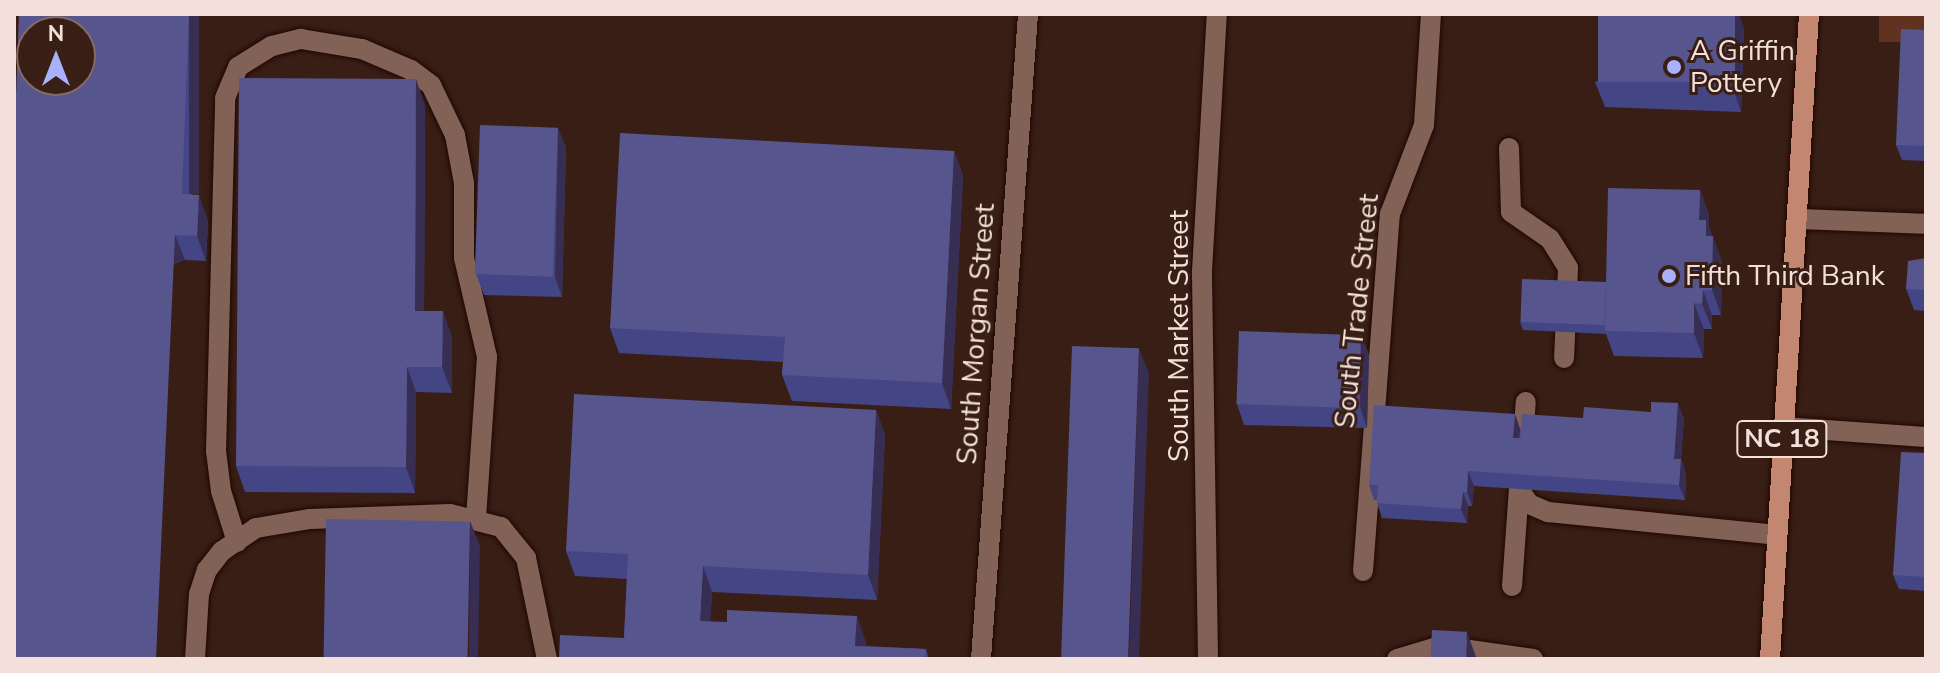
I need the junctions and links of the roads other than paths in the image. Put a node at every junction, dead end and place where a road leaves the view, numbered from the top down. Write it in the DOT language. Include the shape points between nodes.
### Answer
graph roads {
  1 [pos="1028,14"];
  2 [pos="1217,14"];
  3 [pos="1431,14"];
  4 [pos="1809,14"];
  5 [pos="1509,148"];
  6 [pos="1797,219"];
  7 [pos="1926,224"];
  8 [pos="1564,358"];
  9 [pos="1526,402"];
  10 [pos="1783,427"];
  11 [pos="1926,437"];
  12 [pos="1522,453"];
  13 [pos="476,518"];
  14 [pos="1777,535"];
  15 [pos="237,542"];
  16 [pos="1363,571"];
  17 [pos="1512,586"];
  18 [pos="195,659"];
  19 [pos="547,659"];
  20 [pos="981,659"];
  21 [pos="1208,659"];
  22 [pos="1397,659"];
  23 [pos="1533,659"];
  24 [pos="1770,659"];
  1 -- 20 [label="street, South Morgan Street"];
  2 -- 21 [label="street, South Market Street" via="1202,271"];
  3 -- 16 [label="street, South Trade Street" via="1424,125 1390,214"];
  4 -- 6 [label="main road, NC 18"];
  5 -- 8 [label="street" via="1511,212 1550,239 1568,268"];
  6 -- 7 [label="street"];
  6 -- 10 [label="main road, NC 18"];
  9 -- 12 [label="street"];
  10 -- 11 [label="street"];
  10 -- 14 [label="main road, NC 18"];
  13 -- 15 [label="street" via="310,519 256,528"];
  13 -- 15 [label="street" via="487,357 464,258 464,183 455,135 431,85 411,70 362,49 301,39 272,46 238,67 225,98 216,451 221,491"];
  13 -- 19 [label="street" via="501,527 526,558"];
  14 -- 17 [label="street" via="1548,512 1529,504 1519,489"];
  14 -- 24 [label="main road, NC 18"];
  15 -- 18 [label="street" via="207,570 199,594"];
  22 -- 23 [label="street" via="1412,651 1467,646"];
}
